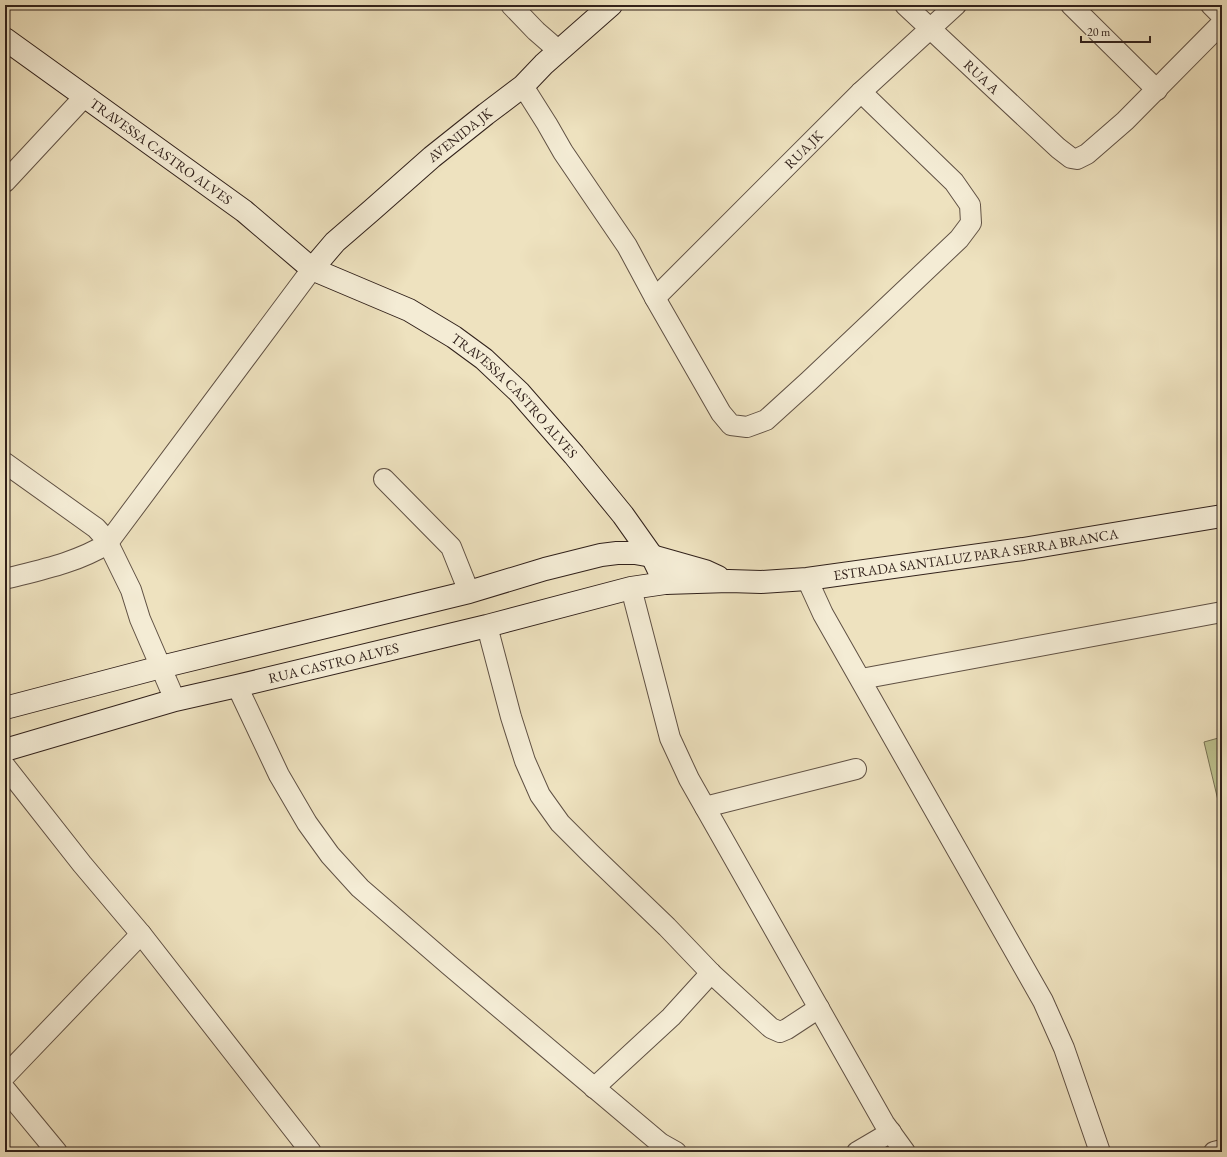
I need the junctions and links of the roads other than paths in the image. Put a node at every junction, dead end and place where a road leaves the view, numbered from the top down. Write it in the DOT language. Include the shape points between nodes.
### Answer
graph roads {
  1 [pos="511,5"];
  2 [pos="611,5"];
  3 [pos="905,5"];
  4 [pos="956,5"];
  5 [pos="1071,5"];
  6 [pos="1211,5"];
  7 [pos="1222,16"];
  8 [pos="1222,23"];
  9 [pos="930,29"];
  10 [pos="5,39"];
  11 [pos="559,51"];
  12 [pos="523,86"];
  13 [pos="1157,90"];
  14 [pos="861,92"];
  15 [pos="85,96"];
  16 [pos="5,182"];
  17 [pos="312,269"];
  18 [pos="655,298"];
  19 [pos="5,463"];
  20 [pos="384,479"];
  21 [pos="1222,516"];
  22 [pos="107,544"];
  23 [pos="652,556"];
  24 [pos="5,579"];
  25 [pos="807,579"];
  26 [pos="729,581"];
  27 [pos="665,583"];
  28 [pos="631,588"];
  29 [pos="469,592"];
  30 [pos="1222,612"];
  31 [pos="488,626"];
  32 [pos="161,667"];
  33 [pos="860,679"];
  34 [pos="237,686"];
  35 [pos="175,700"];
  36 [pos="5,708"];
  37 [pos="5,750"];
  38 [pos="5,766"];
  39 [pos="856,769"];
  40 [pos="705,807"];
  41 [pos="141,934"];
  42 [pos="710,973"];
  43 [pos="818,1008"];
  44 [pos="5,1076"];
  45 [pos="594,1088"];
  46 [pos="5,1089"];
  47 [pos="891,1132"];
  48 [pos="1222,1150"];
  49 [pos="57,1152"];
  50 [pos="311,1152"];
  51 [pos="676,1152"];
  52 [pos="857,1152"];
  53 [pos="905,1152"];
  54 [pos="1100,1152"];
  55 [pos="1214,1152"];
  1 -- 11 [label="street"];
  2 -- 11 [label="street, AVENIDA JK"];
  3 -- 9 [label="street, RUA A"];
  4 -- 9 [label="street, RUA JK"];
  5 -- 13 [label="street"];
  6 -- 7 [label="street"];
  8 -- 13 [label="street"];
  9 -- 13 [label="street, RUA A" via="1071,158 1077,159 1087,154"];
  9 -- 14 [label="street, RUA JK"];
  10 -- 15 [label="street, TRAVESSA CASTRO ALVES"];
  11 -- 12 [label="street, AVENIDA JK"];
  12 -- 17 [label="street, AVENIDA JK" via="432,157 335,242"];
  12 -- 18 [label="street" via="563,152 626,246"];
  14 -- 18 [label="street, RUA JK"];
  14 -- 18 [label="street" via="954,182 970,205 971,223 959,239 766,420 747,427 732,425 721,414"];
  15 -- 16 [label="street"];
  15 -- 17 [label="street, TRAVESSA CASTRO ALVES" via="244,211"];
  17 -- 22 [label="street"];
  17 -- 23 [label="street, TRAVESSA CASTRO ALVES" via="409,310 454,337 484,359 519,392 574,455 623,515"];
  19 -- 22 [label="street" via="96,528 106,539"];
  20 -- 29 [label="street" via="451,547"];
  21 -- 25 [label="street, ESTRADA SANTALUZ PARA SERRA BRANCA" via="1023,549"];
  22 -- 24 [label="street" via="93,553 54,567"];
  22 -- 32 [label="street" via="131,590 140,619"];
  23 -- 26 [label="street, ESTRADA SANTALUZ PARA SERRA BRANCA"];
  23 -- 27 [label="street, TRAVESSA CASTRO ALVES"];
  23 -- 29 [label="street" via="635,553 601,555"];
  25 -- 26 [label="street, ESTRADA SANTALUZ PARA SERRA BRANCA"];
  25 -- 33 [label="street"];
  26 -- 27 [label="street, ESTRADA SANTALUZ PARA SERRA BRANCA"];
  27 -- 28 [label="street, RUA CASTRO ALVES"];
  28 -- 31 [label="street, RUA CASTRO ALVES"];
  28 -- 40 [label="street" via="670,738"];
  29 -- 32 [label="street"];
  30 -- 33 [label="street"];
  31 -- 34 [label="street, RUA CASTRO ALVES"];
  31 -- 42 [label="street" via="511,717 525,761 540,795 560,822"];
  32 -- 35 [label="street"];
  32 -- 36 [label="street"];
  33 -- 54 [label="street" via="1043,1001 1064,1048"];
  34 -- 35 [label="street, RUA CASTRO ALVES"];
  34 -- 45 [label="street" via="279,775 303,816 335,861 360,888"];
  35 -- 37 [label="street, RUA CASTRO ALVES"];
  38 -- 41 [label="street"];
  39 -- 40 [label="street"];
  40 -- 43 [label="street"];
  41 -- 44 [label="street"];
  41 -- 50 [label="street"];
  42 -- 43 [label="street" via="761,1020 780,1032"];
  42 -- 45 [label="street" via="671,1017"];
  43 -- 47 [label="street"];
  45 -- 51 [label="street" via="660,1143"];
  46 -- 49 [label="street"];
  47 -- 52 [label="street"];
  47 -- 53 [label="street"];
  48 -- 55 [label="street"];
}
